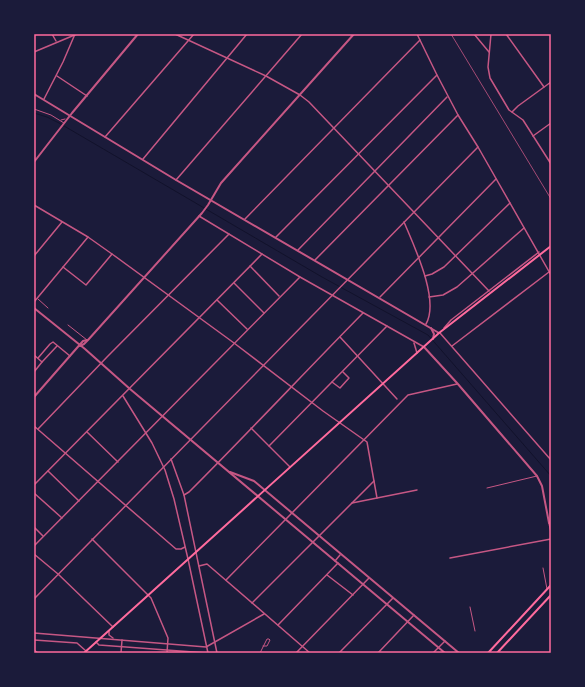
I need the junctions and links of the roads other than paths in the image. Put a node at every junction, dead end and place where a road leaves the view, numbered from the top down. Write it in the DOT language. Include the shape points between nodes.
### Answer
graph roads {
  1 [pos="52,34"];
  2 [pos="75,34"];
  3 [pos="138,34"];
  4 [pos="175,34"];
  5 [pos="194,34"];
  6 [pos="247,34"];
  7 [pos="302,34"];
  8 [pos="354,34"];
  9 [pos="417,34"];
  10 [pos="474,34"];
  11 [pos="491,34"];
  12 [pos="506,34"];
  13 [pos="188,40"];
  14 [pos="420,40"];
  15 [pos="56,42"];
  16 [pos="34,52"];
  17 [pos="489,52"];
  18 [pos="227,58"];
  19 [pos="436,75"];
  20 [pos="57,76"];
  21 [pos="266,76"];
  22 [pos="551,82"];
  23 [pos="544,87"];
  24 [pos="34,94"];
  25 [pos="300,95"];
  26 [pos="87,96"];
  27 [pos="448,96"];
  28 [pos="43,100"];
  29 [pos="34,108"];
  30 [pos="512,112"];
  31 [pos="458,115"];
  32 [pos="70,117"];
  33 [pos="65,119"];
  34 [pos="60,120"];
  35 [pos="64,123"];
  36 [pos="551,123"];
  37 [pos="334,127"];
  38 [pos="533,136"];
  39 [pos="105,137"];
  40 [pos="478,147"];
  41 [pos="359,154"];
  42 [pos="142,159"];
  43 [pos="34,162"];
  44 [pos="551,163"];
  45 [pos="375,170"];
  46 [pos="496,179"];
  47 [pos="176,180"];
  48 [pos="388,186"];
  49 [pos="211,199"];
  50 [pos="510,203"];
  51 [pos="34,205"];
  52 [pos="414,211"];
  53 [pos="198,216"];
  54 [pos="245,219"];
  55 [pos="62,222"];
  56 [pos="404,222"];
  57 [pos="524,227"];
  58 [pos="229,234"];
  59 [pos="276,237"];
  60 [pos="438,237"];
  61 [pos="88,238"];
  62 [pos="551,246"];
  63 [pos="298,250"];
  64 [pos="539,252"];
  65 [pos="112,254"];
  66 [pos="262,254"];
  67 [pos="456,255"];
  68 [pos="34,256"];
  69 [pos="419,258"];
  70 [pos="315,260"];
  71 [pos="250,266"];
  72 [pos="63,267"];
  73 [pos="549,272"];
  74 [pos="472,273"];
  75 [pos="551,275"];
  76 [pos="425,276"];
  77 [pos="144,277"];
  78 [pos="300,277"];
  79 [pos="348,279"];
  80 [pos="234,283"];
  81 [pos="489,291"];
  82 [pos="169,295"];
  83 [pos="332,295"];
  84 [pos="280,297"];
  85 [pos="429,297"];
  86 [pos="37,298"];
  87 [pos="380,298"];
  88 [pos="217,300"];
  89 [pos="34,302"];
  90 [pos="34,308"];
  91 [pos="48,308"];
  92 [pos="363,313"];
  93 [pos="264,314"];
  94 [pos="199,318"];
  95 [pos="426,324"];
  96 [pos="68,325"];
  97 [pos="387,326"];
  98 [pos="430,327"];
  99 [pos="247,329"];
  100 [pos="439,333"];
  101 [pos="340,337"];
  102 [pos="433,339"];
  103 [pos="88,340"];
  104 [pos="413,342"];
  105 [pos="234,343"];
  106 [pos="58,346"];
  107 [pos="80,346"];
  108 [pos="452,346"];
  109 [pos="424,347"];
  110 [pos="417,353"];
  111 [pos="34,355"];
  112 [pos="70,356"];
  113 [pos="358,356"];
  114 [pos="38,358"];
  115 [pos="42,362"];
  116 [pos="101,364"];
  117 [pos="263,365"];
  118 [pos="34,372"];
  119 [pos="343,372"];
  120 [pos="332,382"];
  121 [pos="383,384"];
  122 [pos="458,384"];
  123 [pos="292,386"];
  124 [pos="130,389"];
  125 [pos="123,396"];
  126 [pos="34,397"];
  127 [pos="397,399"];
  128 [pos="312,403"];
  129 [pos="162,416"];
  130 [pos="339,422"];
  131 [pos="34,426"];
  132 [pos="251,428"];
  133 [pos="38,429"];
  134 [pos="87,432"];
  135 [pos="146,433"];
  136 [pos="190,439"];
  137 [pos="363,440"];
  138 [pos="269,446"];
  139 [pos="66,453"];
  140 [pos="171,459"];
  141 [pos="551,460"];
  142 [pos="118,462"];
  143 [pos="218,463"];
  144 [pos="290,467"];
  145 [pos="163,468"];
  146 [pos="48,471"];
  147 [pos="229,472"];
  148 [pos="243,476"];
  149 [pos="537,476"];
  150 [pos="240,481"];
  151 [pos="374,481"];
  152 [pos="98,482"];
  153 [pos="34,485"];
  154 [pos="487,488"];
  155 [pos="264,490"];
  156 [pos="417,490"];
  157 [pos="34,493"];
  158 [pos="271,495"];
  159 [pos="184,496"];
  160 [pos="258,496"];
  161 [pos="377,498"];
  162 [pos="79,501"];
  163 [pos="352,503"];
  164 [pos="126,506"];
  165 [pos="292,513"];
  166 [pos="62,518"];
  167 [pos="286,519"];
  168 [pos="549,523"];
  169 [pos="34,527"];
  170 [pos="551,532"];
  171 [pos="44,536"];
  172 [pos="319,536"];
  173 [pos="551,539"];
  174 [pos="92,540"];
  175 [pos="312,543"];
  176 [pos="34,546"];
  177 [pos="185,547"];
  178 [pos="196,552"];
  179 [pos="34,554"];
  180 [pos="341,554"];
  181 [pos="450,558"];
  182 [pos="188,559"];
  183 [pos="336,562"];
  184 [pos="199,566"];
  185 [pos="543,568"];
  186 [pos="58,574"];
  187 [pos="327,575"];
  188 [pos="370,578"];
  189 [pos="226,580"];
  190 [pos="363,584"];
  191 [pos="551,585"];
  192 [pos="547,590"];
  193 [pos="148,595"];
  194 [pos="353,595"];
  195 [pos="551,595"];
  196 [pos="393,598"];
  197 [pos="34,599"];
  198 [pos="252,603"];
  199 [pos="388,604"];
  200 [pos="470,607"];
  201 [pos="264,614"];
  202 [pos="414,615"];
  203 [pos="408,622"];
  204 [pos="278,626"];
  205 [pos="112,628"];
  206 [pos="475,631"];
  207 [pos="34,633"];
  208 [pos="100,638"];
  209 [pos="114,639"];
  210 [pos="34,640"];
  211 [pos="122,640"];
  212 [pos="445,641"];
  213 [pos="96,642"];
  214 [pos="215,642"];
  215 [pos="167,643"];
  216 [pos="121,646"];
  217 [pos="206,646"];
  218 [pos="264,646"];
  219 [pos="302,647"];
  220 [pos="438,648"];
  221 [pos="167,649"];
  222 [pos="34,650"];
  223 [pos="86,651"];
  224 [pos="38,653"];
  225 [pos="84,653"];
  226 [pos="121,653"];
  227 [pos="167,653"];
  228 [pos="207,653"];
  229 [pos="217,653"];
  230 [pos="260,653"];
  231 [pos="296,653"];
  232 [pos="310,653"];
  233 [pos="340,653"];
  234 [pos="378,653"];
  235 [pos="433,653"];
  236 [pos="445,653"];
  237 [pos="459,653"];
  238 [pos="488,653"];
  239 [pos="497,653"];
  1 -- 15 [label="street"];
  2 -- 15 [label="street"];
  2 -- 20 [label="street"];
  3 -- 26 [label="street"];
  4 -- 13 [label="street"];
  5 -- 13 [label="street"];
  6 -- 18 [label="street"];
  7 -- 21 [label="street"];
  8 -- 25 [label="street"];
  9 -- 14 [label="street"];
  10 -- 17 [label="street"];
  11 -- 17 [label="street"];
  12 -- 23 [label="street"];
  13 -- 18 [label="street"];
  13 -- 39 [label="street"];
  14 -- 19 [label="street"];
  14 -- 37 [label="street"];
  15 -- 16 [label="street"];
  17 -- 30 [label="street" via="490,78"];
  18 -- 21 [label="street"];
  18 -- 42 [label="street"];
  19 -- 27 [label="street"];
  19 -- 41 [label="street"];
  20 -- 26 [label="street"];
  20 -- 28 [label="street"];
  21 -- 25 [label="street"];
  21 -- 47 [label="street"];
  22 -- 23 [label="street"];
  23 -- 30 [label="street"];
  24 -- 28 [label="street"];
  25 -- 37 [label="street"];
  25 -- 49 [label="street" via="221,183"];
  26 -- 32 [label="street"];
  27 -- 31 [label="street"];
  27 -- 45 [label="street"];
  28 -- 32 [label="street"];
  29 -- 34 [label="street"];
  30 -- 38 [label="street" via="523,120"];
  31 -- 40 [label="street"];
  31 -- 48 [label="street"];
  32 -- 35 [label="street"];
  32 -- 39 [label="street"];
  33 -- 34 [label="street"];
  34 -- 35 [label="street"];
  35 -- 43 [label="street"];
  36 -- 38 [label="street"];
  37 -- 41 [label="street"];
  37 -- 54 [label="street"];
  38 -- 44 [label="street"];
  39 -- 42 [label="street"];
  40 -- 46 [label="street"];
  40 -- 52 [label="street"];
  41 -- 45 [label="street"];
  41 -- 59 [label="street"];
  42 -- 47 [label="street"];
  45 -- 48 [label="street"];
  45 -- 63 [label="street"];
  46 -- 50 [label="street"];
  46 -- 60 [label="street"];
  47 -- 49 [label="street"];
  48 -- 52 [label="street"];
  48 -- 70 [label="street"];
  49 -- 53 [label="street"];
  49 -- 54 [label="street"];
  50 -- 57 [label="street"];
  50 -- 67 [label="street"];
  51 -- 55 [label="street"];
  52 -- 56 [label="street"];
  52 -- 60 [label="street"];
  53 -- 58 [label="street"];
  53 -- 77 [label="street"];
  54 -- 59 [label="street"];
  55 -- 61 [label="street"];
  55 -- 68 [label="street"];
  56 -- 69 [label="street"];
  56 -- 79 [label="street"];
  57 -- 64 [label="street"];
  57 -- 74 [label="street"];
  58 -- 66 [label="street"];
  58 -- 82 [label="street"];
  59 -- 63 [label="street"];
  60 -- 67 [label="street"];
  60 -- 69 [label="street"];
  61 -- 65 [label="street"];
  61 -- 72 [label="street"];
  62 -- 100 [label="main road"];
  63 -- 70 [label="street"];
  64 -- 73 [label="street"];
  64 -- 81 [label="street"];
  65 -- 72 [label="street" via="86,285"];
  65 -- 77 [label="street"];
  66 -- 71 [label="street"];
  66 -- 78 [label="street"];
  67 -- 74 [label="street"];
  67 -- 76 [label="street" via="438,271"];
  69 -- 76 [label="street"];
  69 -- 87 [label="street"];
  70 -- 79 [label="street"];
  71 -- 80 [label="street"];
  71 -- 84 [label="street"];
  72 -- 86 [label="street"];
  73 -- 75 [label="street"];
  73 -- 108 [label="street"];
  74 -- 81 [label="street"];
  74 -- 85 [label="street" via="451,291"];
  76 -- 85 [label="street"];
  77 -- 82 [label="street"];
  77 -- 103 [label="street"];
  78 -- 83 [label="street"];
  78 -- 84 [label="street"];
  79 -- 83 [label="street"];
  79 -- 87 [label="street"];
  80 -- 88 [label="street"];
  80 -- 93 [label="street"];
  81 -- 100 [label="street" via="451,320"];
  82 -- 94 [label="street"];
  82 -- 116 [label="street"];
  83 -- 92 [label="street"];
  83 -- 117 [label="street"];
  84 -- 93 [label="street"];
  85 -- 95 [label="street" via="430,314"];
  86 -- 89 [label="street"];
  86 -- 91 [label="street"];
  87 -- 95 [label="street"];
  88 -- 94 [label="street"];
  88 -- 99 [label="street"];
  90 -- 107 [label="street"];
  92 -- 97 [label="street"];
  92 -- 101 [label="street"];
  93 -- 99 [label="street"];
  94 -- 105 [label="street"];
  94 -- 124 [label="street"];
  95 -- 98 [label="street"];
  96 -- 103 [label="street"];
  97 -- 104 [label="street"];
  97 -- 113 [label="street"];
  98 -- 100 [label="street"];
  98 -- 102 [label="street" via="434,334"];
  99 -- 105 [label="street"];
  100 -- 102 [label="main road"];
  100 -- 108 [label="street"];
  101 -- 113 [label="street"];
  101 -- 123 [label="street"];
  102 -- 109 [label="main road"];
  103 -- 107 [label="street"];
  104 -- 109 [label="street"];
  104 -- 110 [label="street"];
  105 -- 117 [label="street"];
  105 -- 129 [label="street"];
  106 -- 112 [label="street"];
  106 -- 114 [label="street" via="51,342"];
  106 -- 115 [label="street"];
  107 -- 112 [label="street"];
  107 -- 116 [label="street"];
  108 -- 141 [label="street"];
  109 -- 110 [label="main road"];
  109 -- 122 [label="street"];
  110 -- 121 [label="main road"];
  111 -- 114 [label="street"];
  112 -- 126 [label="street"];
  113 -- 119 [label="street"];
  113 -- 121 [label="street"];
  114 -- 115 [label="street"];
  115 -- 118 [label="street"];
  116 -- 124 [label="street"];
  116 -- 133 [label="street"];
  117 -- 123 [label="street"];
  117 -- 136 [label="street"];
  119 -- 120 [label="street"];
  119 -- 120 [label="street" via="349,378 340,388"];
  120 -- 128 [label="street"];
  121 -- 127 [label="street"];
  121 -- 130 [label="main road"];
  122 -- 137 [label="street" via="408,395"];
  122 -- 149 [label="street"];
  123 -- 128 [label="street"];
  123 -- 132 [label="street"];
  124 -- 125 [label="street"];
  124 -- 129 [label="street"];
  125 -- 134 [label="street"];
  125 -- 135 [label="street"];
  128 -- 130 [label="street"];
  128 -- 138 [label="street"];
  129 -- 135 [label="street"];
  129 -- 136 [label="street"];
  130 -- 137 [label="street"];
  130 -- 144 [label="main road"];
  131 -- 133 [label="street"];
  132 -- 138 [label="street"];
  132 -- 143 [label="street"];
  133 -- 139 [label="street"];
  134 -- 139 [label="street"];
  134 -- 142 [label="street"];
  135 -- 142 [label="street"];
  135 -- 145 [label="street"];
  136 -- 140 [label="street"];
  136 -- 143 [label="street"];
  137 -- 151 [label="street" via="367,442"];
  137 -- 165 [label="street"];
  138 -- 144 [label="street"];
  139 -- 146 [label="street"];
  139 -- 152 [label="street"];
  140 -- 145 [label="street"];
  140 -- 159 [label="street"];
  142 -- 152 [label="street"];
  143 -- 147 [label="street"];
  143 -- 159 [label="street"];
  144 -- 155 [label="main road"];
  145 -- 164 [label="street"];
  145 -- 177 [label="street" via="174,499"];
  146 -- 153 [label="street"];
  146 -- 162 [label="street"];
  147 -- 148 [label="street"];
  147 -- 150 [label="street"];
  148 -- 150 [label="street"];
  148 -- 155 [label="street"];
  149 -- 154 [label="street"];
  149 -- 168 [label="street" via="542,486"];
  150 -- 160 [label="street"];
  151 -- 161 [label="street"];
  151 -- 163 [label="street"];
  152 -- 162 [label="street"];
  152 -- 164 [label="street"];
  155 -- 158 [label="street"];
  155 -- 160 [label="main road"];
  156 -- 161 [label="street"];
  157 -- 166 [label="street"];
  158 -- 160 [label="street" via="262,493"];
  158 -- 165 [label="street"];
  159 -- 178 [label="street"];
  160 -- 167 [label="street"];
  160 -- 178 [label="main road"];
  161 -- 163 [label="street"];
  162 -- 166 [label="street"];
  163 -- 172 [label="street"];
  164 -- 174 [label="street"];
  164 -- 177 [label="street" via="176,548"];
  165 -- 167 [label="street"];
  165 -- 172 [label="street"];
  166 -- 171 [label="street"];
  167 -- 175 [label="street"];
  167 -- 189 [label="street"];
  168 -- 170 [label="street"];
  169 -- 171 [label="street"];
  171 -- 176 [label="street"];
  172 -- 175 [label="street"];
  172 -- 180 [label="street"];
  173 -- 181 [label="street"];
  174 -- 186 [label="street"];
  174 -- 193 [label="street"];
  175 -- 183 [label="street"];
  175 -- 198 [label="street"];
  177 -- 182 [label="street"];
  178 -- 182 [label="main road"];
  178 -- 184 [label="street"];
  179 -- 186 [label="street"];
  180 -- 183 [label="street"];
  180 -- 188 [label="street"];
  182 -- 193 [label="main road"];
  182 -- 217 [label="street"];
  183 -- 187 [label="street"];
  183 -- 190 [label="street"];
  184 -- 189 [label="street" via="207,564"];
  184 -- 214 [label="street"];
  185 -- 192 [label="street"];
  186 -- 197 [label="street"];
  186 -- 205 [label="street"];
  187 -- 194 [label="street"];
  187 -- 204 [label="street"];
  188 -- 190 [label="street"];
  188 -- 196 [label="street"];
  189 -- 198 [label="street"];
  190 -- 194 [label="street"];
  190 -- 199 [label="street"];
  191 -- 192 [label="main road"];
  192 -- 238 [label="main road"];
  193 -- 205 [label="main road"];
  193 -- 215 [label="street" via="168,638"];
  194 -- 219 [label="street"];
  195 -- 239 [label="main road"];
  196 -- 199 [label="street"];
  196 -- 202 [label="street"];
  198 -- 201 [label="street"];
  199 -- 203 [label="street"];
  199 -- 233 [label="street"];
  200 -- 206 [label="street"];
  201 -- 204 [label="street"];
  201 -- 214 [label="street"];
  202 -- 203 [label="street"];
  202 -- 212 [label="street"];
  203 -- 220 [label="street"];
  203 -- 234 [label="street"];
  204 -- 219 [label="street"];
  205 -- 208 [label="main road"];
  205 -- 209 [label="street" via="109,635"];
  207 -- 208 [label="street"];
  208 -- 209 [label="street"];
  208 -- 213 [label="main road"];
  209 -- 211 [label="street"];
  210 -- 223 [label="street" via="77,643"];
  211 -- 215 [label="street"];
  211 -- 216 [label="street"];
  212 -- 220 [label="street"];
  212 -- 237 [label="street"];
  213 -- 216 [label="street" via="99,645"];
  213 -- 223 [label="main road"];
  214 -- 217 [label="street"];
  214 -- 229 [label="street"];
  215 -- 217 [label="street"];
  215 -- 221 [label="street"];
  216 -- 221 [label="street"];
  216 -- 226 [label="street"];
  217 -- 228 [label="street"];
  218 -- 230 [label="street"];
  219 -- 231 [label="street"];
  219 -- 232 [label="street"];
  220 -- 235 [label="street"];
  220 -- 236 [label="street"];
  221 -- 227 [label="street"];
  221 -- 228 [label="street"];
  222 -- 224 [label="street"];
  223 -- 225 [label="main road"];
}
